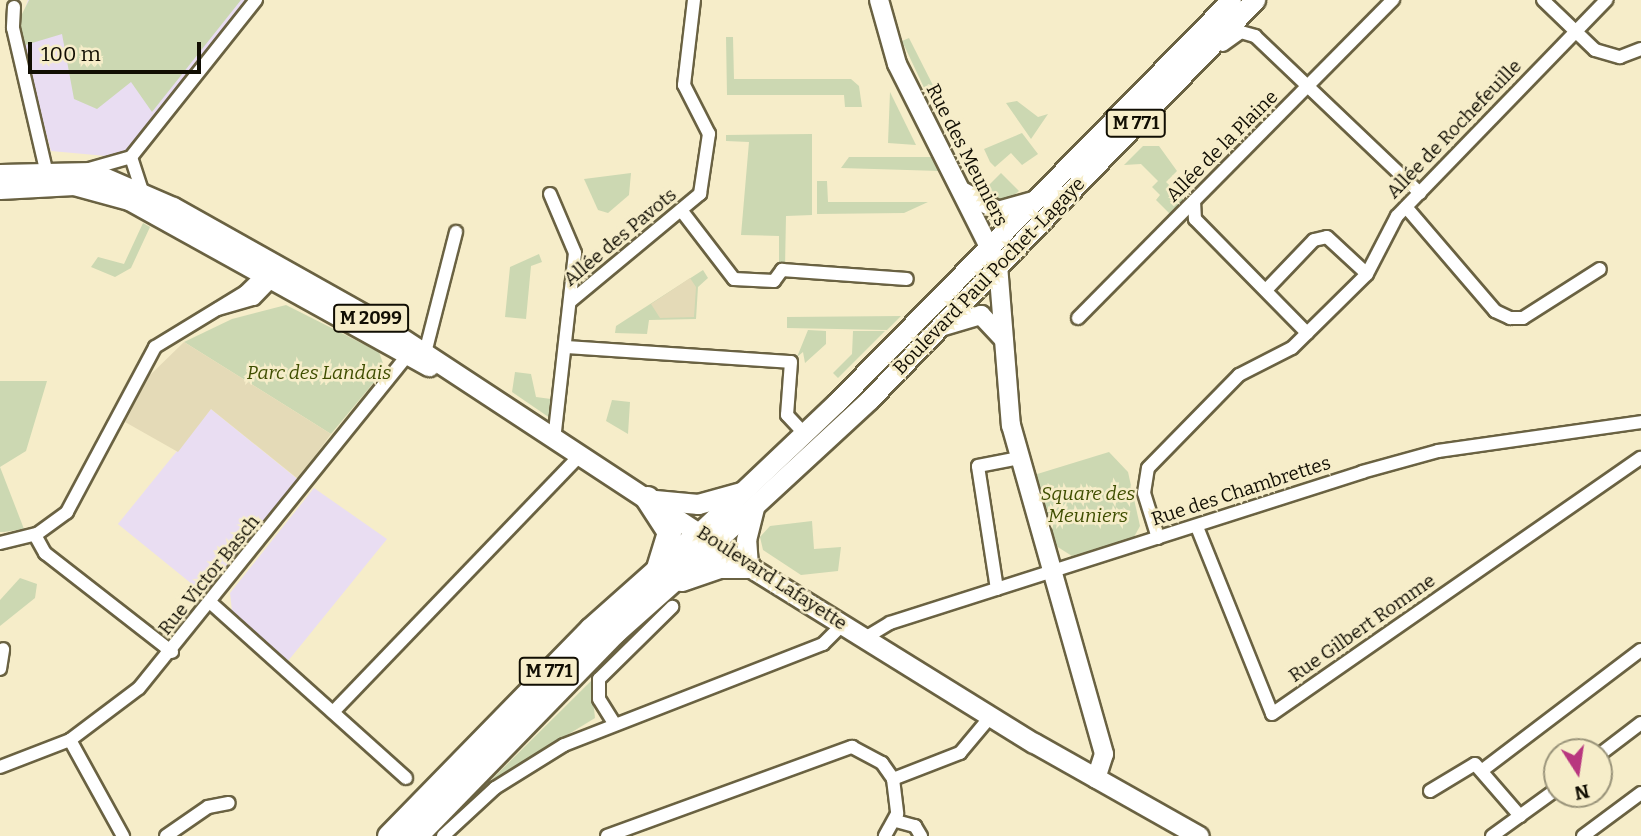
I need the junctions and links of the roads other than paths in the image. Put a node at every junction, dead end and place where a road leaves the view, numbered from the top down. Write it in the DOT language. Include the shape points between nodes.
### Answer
graph roads {
  1 [pos="256,0"];
  2 [pos="694,0"];
  3 [pos="879,0"];
  4 [pos="1231,0"];
  5 [pos="1393,0"];
  6 [pos="1543,0"];
  7 [pos="1606,0"];
  8 [pos="1253,2"];
  9 [pos="14,7"];
  10 [pos="1574,32"];
  11 [pos="1255,36"];
  12 [pos="1641,49"];
  13 [pos="1309,86"];
  14 [pos="1150,109"];
  15 [pos="131,157"];
  16 [pos="46,170"];
  17 [pos="81,171"];
  18 [pos="0,174"];
  19 [pos="0,189"];
  20 [pos="142,190"];
  21 [pos="964,192"];
  22 [pos="1420,192"];
  23 [pos="550,194"];
  24 [pos="1035,201"];
  25 [pos="1194,201"];
  26 [pos="1406,207"];
  27 [pos="681,211"];
  28 [pos="456,232"];
  29 [pos="991,246"];
  30 [pos="998,265"];
  31 [pos="1600,269"];
  32 [pos="271,273"];
  33 [pos="1367,274"];
  34 [pos="907,279"];
  35 [pos="1266,289"];
  36 [pos="571,301"];
  37 [pos="1078,318"];
  38 [pos="939,328"];
  39 [pos="1307,333"];
  40 [pos="1006,345"];
  41 [pos="565,347"];
  42 [pos="416,354"];
  43 [pos="1641,422"];
  44 [pos="805,434"];
  45 [pos="554,439"];
  46 [pos="580,456"];
  47 [pos="1019,458"];
  48 [pos="1641,458"];
  49 [pos="647,498"];
  50 [pos="750,499"];
  51 [pos="1197,527"];
  52 [pos="35,535"];
  53 [pos="706,538"];
  54 [pos="1158,538"];
  55 [pos="0,543"];
  56 [pos="748,566"];
  57 [pos="1051,573"];
  58 [pos="664,588"];
  59 [pos="997,589"];
  60 [pos="211,603"];
  61 [pos="843,624"];
  62 [pos="865,638"];
  63 [pos="4,649"];
  64 [pos="1641,650"];
  65 [pos="172,652"];
  66 [pos="0,669"];
  67 [pos="333,712"];
  68 [pos="991,716"];
  69 [pos="614,723"];
  70 [pos="1641,723"];
  71 [pos="513,732"];
  72 [pos="70,740"];
  73 [pos="1613,744"];
  74 [pos="0,767"];
  75 [pos="1484,769"];
  76 [pos="406,778"];
  77 [pos="893,779"];
  78 [pos="1096,779"];
  79 [pos="1430,791"];
  80 [pos="1641,793"];
  81 [pos="1543,799"];
  82 [pos="229,803"];
  83 [pos="1520,816"];
  84 [pos="896,821"];
  85 [pos="123,836"];
  86 [pos="166,836"];
  87 [pos="389,836"];
  88 [pos="415,836"];
  89 [pos="436,836"];
  90 [pos="443,836"];
  91 [pos="607,836"];
  92 [pos="885,836"];
  93 [pos="921,836"];
  94 [pos="1199,836"];
  95 [pos="1492,836"];
  96 [pos="1583,836"];
  1 -- 15 [label="street"];
  2 -- 27 [label="street, Allée des Pavots" via="685,95 709,134 700,194"];
  3 -- 21 [label="main road, Rue des Meuniers" via="890,48"];
  4 -- 24 [label="main road, Boulevard Paul Pochet-Lagaye / M 771"];
  5 -- 13 [label="street, Allée de la Plaine"];
  6 -- 10 [label="street"];
  7 -- 10 [label="street, Allée de Rochefeuille"];
  8 -- 11 [label="street"];
  8 -- 14 [label="main road, Boulevard Paul Pochet-Lagaye / M 771"];
  9 -- 16 [label="street" via="13,28"];
  10 -- 12 [label="street" via="1595,50 1620,57"];
  10 -- 22 [label="street, Allée de Rochefeuille"];
  11 -- 13 [label="street"];
  11 -- 14 [label="street" via="1233,35"];
  13 -- 22 [label="street"];
  13 -- 25 [label="street, Allée de la Plaine"];
  14 -- 30 [label="main road, Boulevard Paul Pochet-Lagaye / M 771"];
  15 -- 17 [label="street"];
  15 -- 20 [label="street"];
  16 -- 17 [label="main road, M 2099"];
  16 -- 18 [label="main road, M 2099"];
  17 -- 20 [label="main road, M 2099"];
  19 -- 32 [label="main road, M 2099" via="63,184 108,191"];
  20 -- 32 [label="main road, M 2099"];
  21 -- 24 [label="main road" via="998,211"];
  21 -- 29 [label="main road, Rue des Meuniers"];
  22 -- 26 [label="street, Allée de Rochefeuille"];
  23 -- 36 [label="street" via="575,253"];
  24 -- 29 [label="main road, Boulevard Paul Pochet-Lagaye / M 771"];
  25 -- 35 [label="street" via="1195,219"];
  25 -- 37 [label="street, Allée de la Plaine"];
  26 -- 31 [label="street" via="1495,311 1510,318 1523,318"];
  26 -- 33 [label="street, Allée de Rochefeuille"];
  27 -- 34 [label="street" via="734,279 774,281 782,270"];
  27 -- 36 [label="street, Allée des Pavots"];
  28 -- 42 [label="street"];
  29 -- 30 [label="main road, Rue des Meuniers"];
  29 -- 44 [label="main road, Boulevard Paul Pochet-Lagaye / M 771"];
  30 -- 38 [label="main road, Boulevard Paul Pochet-Lagaye / M 771"];
  30 -- 40 [label="main road, Rue des Meuniers"];
  32 -- 42 [label="main road, Boulevard Lafayette / M 2099"];
  32 -- 52 [label="street" via="254,299 215,310 150,352 76,500"];
  33 -- 35 [label="street" via="1327,237 1314,240"];
  33 -- 39 [label="street, Allée de Rochefeuille"];
  35 -- 39 [label="street"];
  36 -- 41 [label="street, Allée des Pavots"];
  38 -- 40 [label="main road" via="981,315 998,327"];
  38 -- 50 [label="main road, Boulevard Paul Pochet-Lagaye / M 771"];
  39 -- 54 [label="street, Allée de Rochefeuille" via="1292,348 1239,375 1148,468 1144,493"];
  40 -- 47 [label="main road, Rue des Meuniers"];
  41 -- 44 [label="street" via="791,362 787,415"];
  41 -- 45 [label="street"];
  42 -- 45 [label="main road, Boulevard Lafayette / M 2099"];
  42 -- 60 [label="street, Rue Victor Basch"];
  43 -- 51 [label="street, Rue des Chambrettes" via="1438,452"];
  44 -- 50 [label="main road, Boulevard Paul Pochet-Lagaye / M 771"];
  45 -- 46 [label="main road, Boulevard Lafayette / M 2099"];
  46 -- 49 [label="main road, Boulevard Lafayette / M 2099"];
  46 -- 67 [label="street"];
  47 -- 57 [label="main road, Rue des Meuniers"];
  47 -- 59 [label="street" via="978,466"];
  48 -- 51 [label="street, Rue Gilbert Romme" via="1272,714"];
  49 -- 50 [label="main road" via="698,504"];
  49 -- 53 [label="main road, Boulevard Lafayette / M 2099"];
  49 -- 58 [label="highway" via="669,532"];
  50 -- 53 [label="main road, Boulevard Paul Pochet-Lagaye / M 771"];
  50 -- 56 [label="main road"];
  51 -- 54 [label="street, Rue des Chambrettes"];
  52 -- 55 [label="street"];
  52 -- 65 [label="street" via="46,553"];
  53 -- 56 [label="main road, Boulevard Lafayette"];
  53 -- 58 [label="highway, M 771"];
  54 -- 57 [label="street, Rue des Chambrettes"];
  56 -- 58 [label="highway" via="710,568"];
  56 -- 61 [label="main road, Boulevard Lafayette"];
  57 -- 59 [label="street, Rue des Chambrettes"];
  57 -- 78 [label="main road, Rue des Meuniers" via="1104,754"];
  58 -- 69 [label="street" via="599,679 599,699"];
  58 -- 71 [label="highway, M 771"];
  58 -- 87 [label="highway, M 771"];
  59 -- 62 [label="street, Rue des Chambrettes" via="890,622"];
  60 -- 65 [label="street, Rue Victor Basch"];
  60 -- 67 [label="street"];
  61 -- 62 [label="main road, Boulevard Lafayette"];
  61 -- 69 [label="street" via="823,644"];
  62 -- 68 [label="main road, Boulevard Lafayette"];
  63 -- 66 [label="street"];
  64 -- 75 [label="street"];
  65 -- 72 [label="street, Rue Victor Basch" via="125,701"];
  67 -- 76 [label="street"];
  68 -- 77 [label="street" via="960,752"];
  68 -- 78 [label="main road, Boulevard Lafayette"];
  69 -- 90 [label="street" via="495,788"];
  70 -- 73 [label="street"];
  71 -- 88 [label="highway, M 771"];
  71 -- 89 [label="highway"];
  72 -- 74 [label="street, Rue Victor Basch"];
  72 -- 85 [label="street"];
  75 -- 79 [label="street" via="1463,766"];
  75 -- 83 [label="street"];
  77 -- 84 [label="street"];
  77 -- 91 [label="street" via="865,752 835,749"];
  78 -- 94 [label="main road, Boulevard Lafayette"];
  80 -- 96 [label="street"];
  81 -- 83 [label="street"];
  82 -- 86 [label="street" via="208,807"];
  83 -- 95 [label="street"];
  84 -- 92 [label="street"];
  84 -- 93 [label="street" via="915,827"];
}
